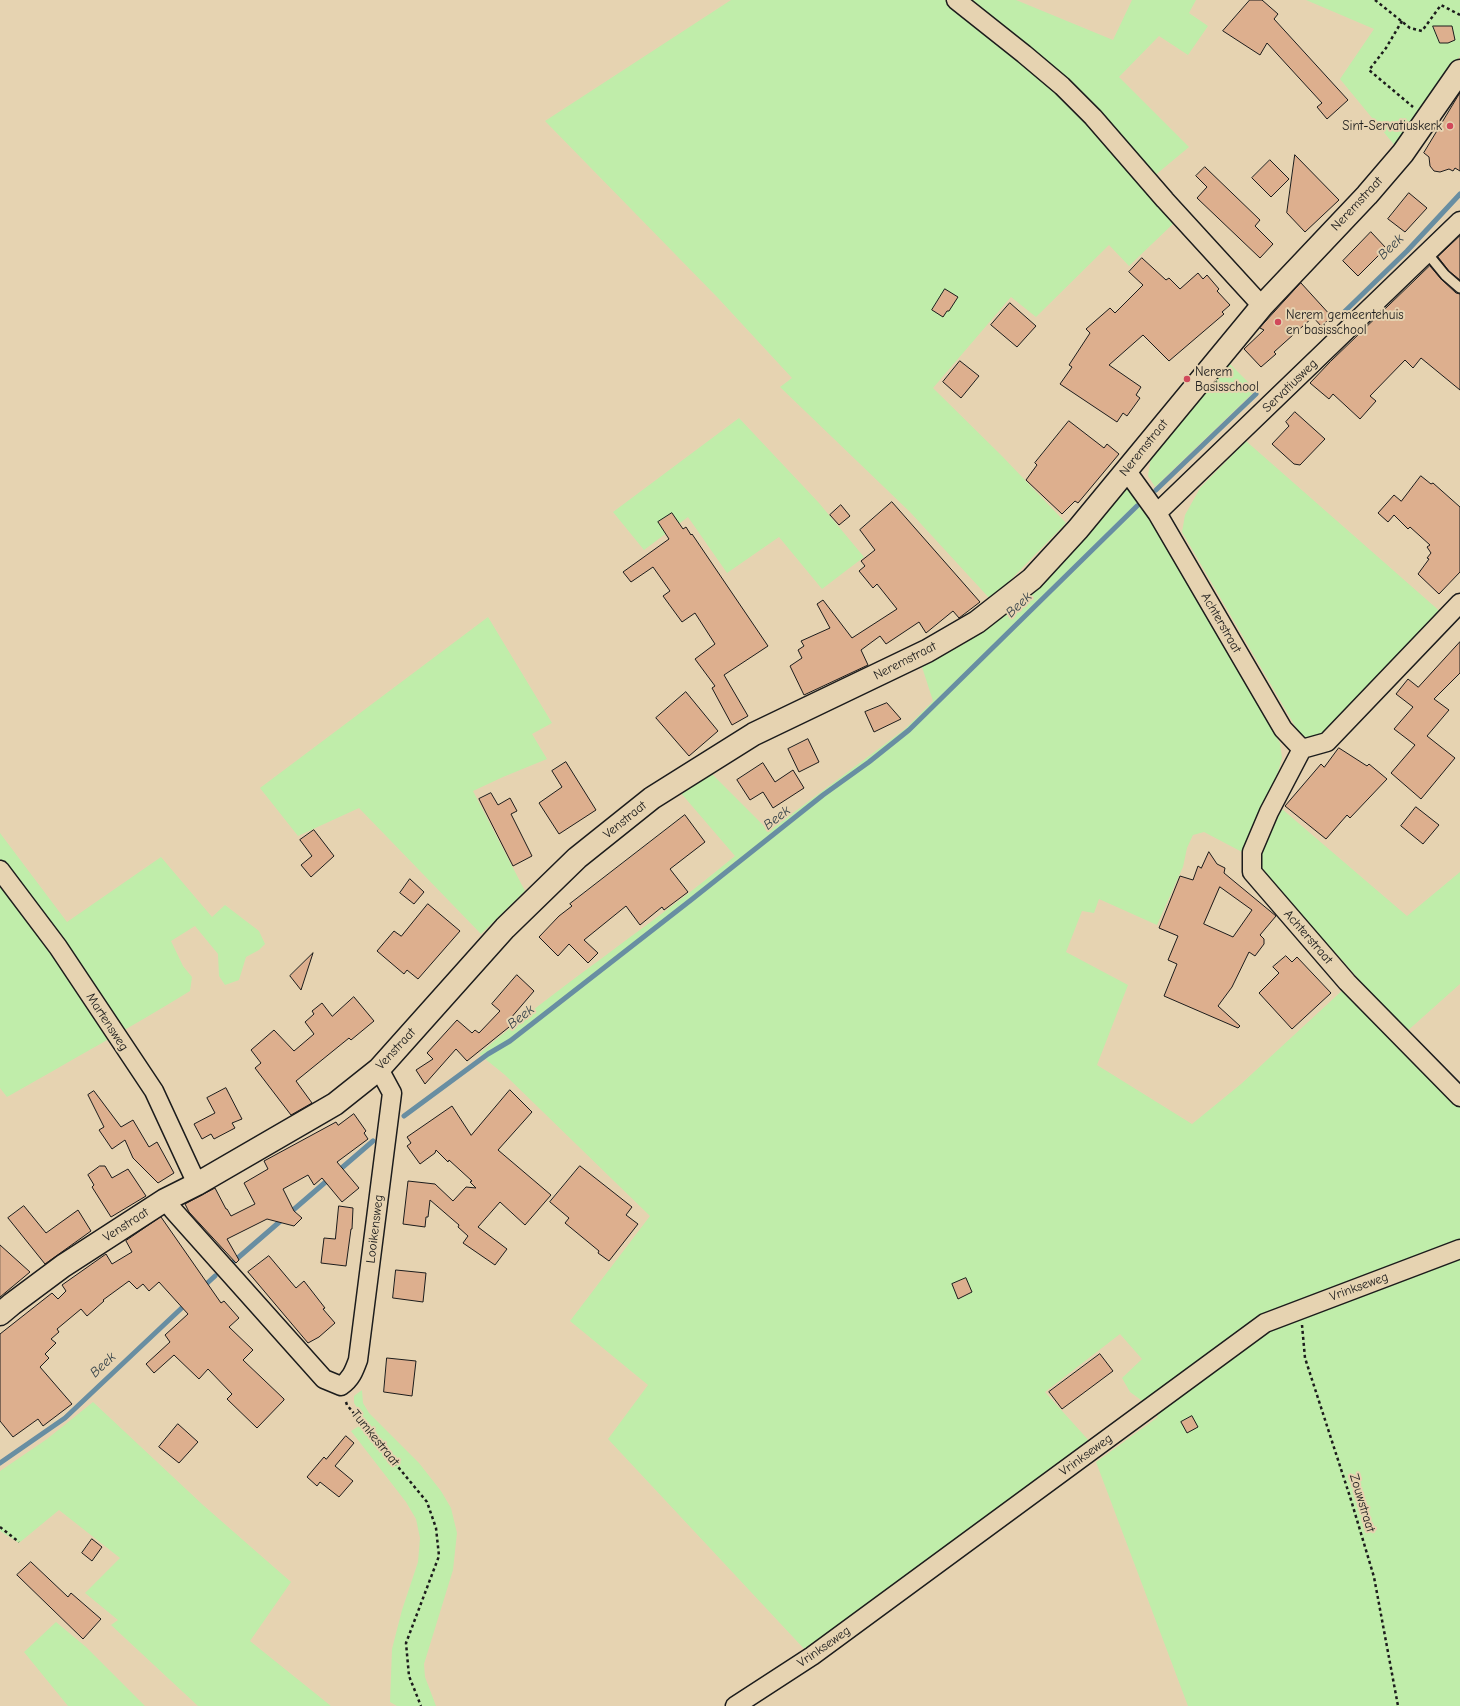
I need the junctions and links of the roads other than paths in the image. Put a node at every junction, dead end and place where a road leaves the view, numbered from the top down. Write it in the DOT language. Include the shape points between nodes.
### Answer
graph roads {
  1 [pos="956,0"];
  2 [pos="1460,71"];
  3 [pos="1460,221"];
  4 [pos="1427,253"];
  5 [pos="1460,288"];
  6 [pos="1262,306"];
  7 [pos="1126,470"];
  8 [pos="1157,513"];
  9 [pos="1460,603"];
  10 [pos="754,734"];
  11 [pos="1302,749"];
  12 [pos="0,870"];
  13 [pos="379,1069"];
  14 [pos="1460,1097"];
  15 [pos="197,1184"];
  16 [pos="165,1200"];
  17 [pos="1460,1249"];
  18 [pos="0,1314"];
  19 [pos="735,1706"];
  1 -- 6 [label="street" via="1046,72 1093,117"];
  2 -- 6 [label="street, Neremstraat" via="1403,153"];
  3 -- 4 [label="street, Servatiusweg"];
  4 -- 5 [label="lane"];
  4 -- 8 [label="street, Servatiusweg"];
  6 -- 7 [label="street, Neremstraat"];
  7 -- 8 [label="street"];
  7 -- 10 [label="street, Neremstraat" via="1032,579 977,622 927,651"];
  8 -- 11 [label="street, Achterstraat" via="1283,729"];
  9 -- 11 [label="street" via="1327,742"];
  10 -- 13 [label="street, Venstraat" via="652,798 577,858 505,928"];
  11 -- 14 [label="street, Achterstraat" via="1269,812 1252,852 1252,872 1348,982"];
  12 -- 15 [label="street, Martensweg" via="58,947 154,1091"];
  13 -- 15 [label="street, Venstraat" via="335,1104"];
  13 -- 16 [label="street, Looikensweg" via="392,1093 358,1360 348,1382 341,1386 324,1379"];
  15 -- 16 [label="street, Venstraat"];
  16 -- 18 [label="street, Venstraat" via="63,1266"];
  17 -- 19 [label="street, Vrinkseweg" via="1265,1323 812,1656"];
}
